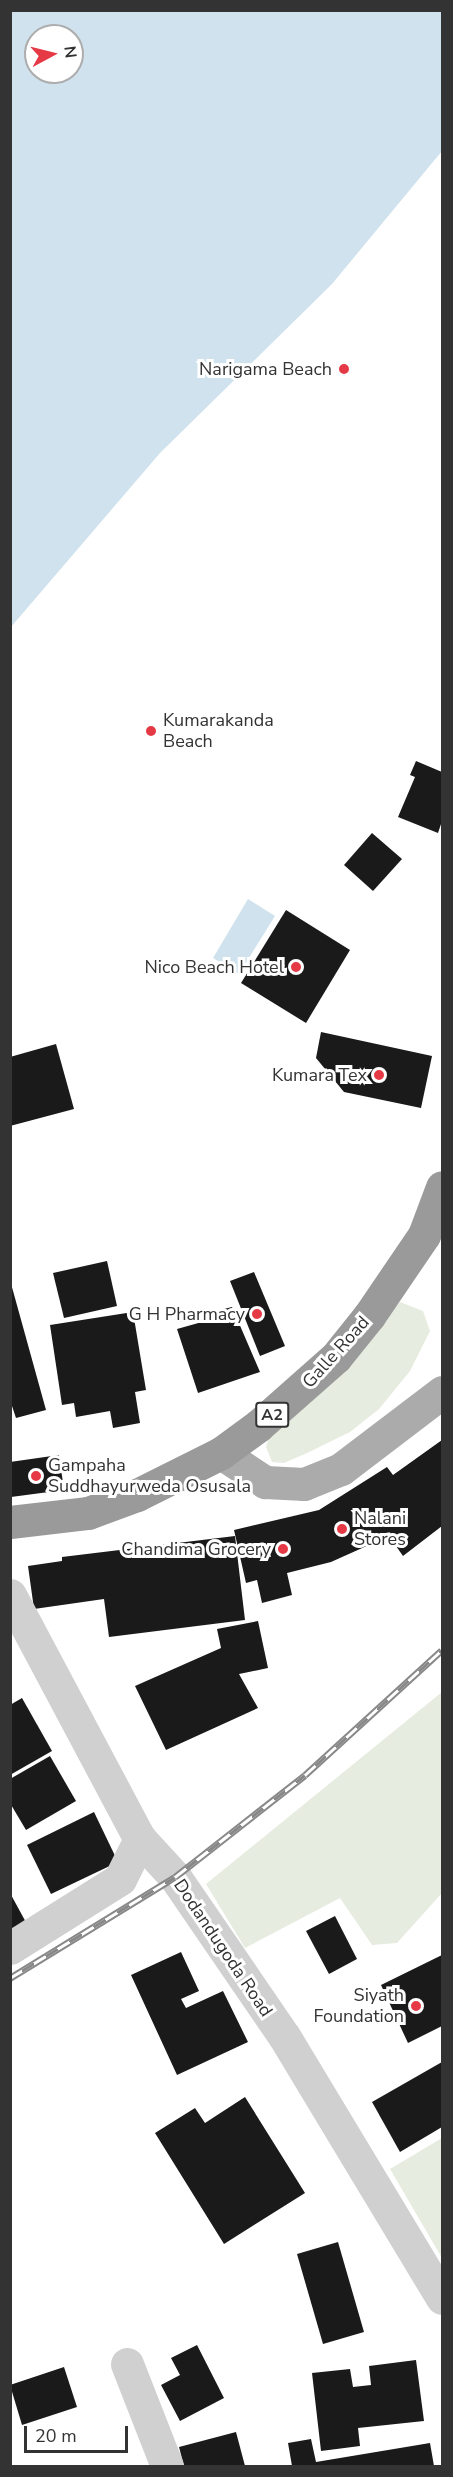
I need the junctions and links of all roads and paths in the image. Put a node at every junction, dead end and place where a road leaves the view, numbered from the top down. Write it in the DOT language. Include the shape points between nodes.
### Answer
graph roads {
  1 [pos="442,1187"];
  2 [pos="433,1239"];
  3 [pos="442,1392"];
  4 [pos="221,1453"];
  5 [pos="10,1522"];
  6 [pos="10,1595"];
  7 [pos="140,1839"];
  8 [pos="10,1948"];
  9 [pos="442,2298"];
  10 [pos="126,2364"];
  11 [pos="167,2466"];
  1 -- 2 [label="highway, Galle Road / A2"];
  2 -- 4 [label="highway, Galle Road / A2" via="336,1357 298,1394"];
  3 -- 4 [label="main road" via="341,1469 303,1485 265,1482"];
  4 -- 5 [label="highway, Galle Road / A2" via="137,1495 88,1513"];
  6 -- 7 [label="street, Dodandugoda Road"];
  7 -- 8 [label="street" via="120,1879"];
  7 -- 9 [label="street, Dodandugoda Road" via="175,1877 284,2036"];
  10 -- 11 [label="street"];
}
